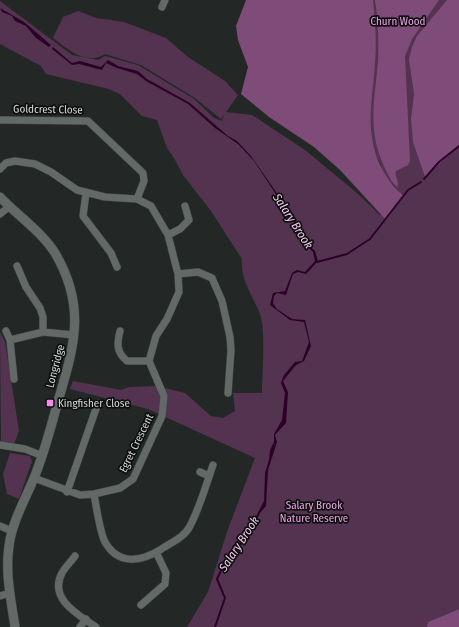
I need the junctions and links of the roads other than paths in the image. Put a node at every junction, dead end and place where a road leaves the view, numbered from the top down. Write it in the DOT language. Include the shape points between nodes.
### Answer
graph roads {
  1 [pos="0,120"];
  2 [pos="0,168"];
  3 [pos="86,193"];
  4 [pos="0,197"];
  5 [pos="137,199"];
  6 [pos="10,206"];
  7 [pos="185,206"];
  8 [pos="0,214"];
  9 [pos="168,235"];
  10 [pos="17,266"];
  11 [pos="117,267"];
  12 [pos="178,274"];
  13 [pos="6,331"];
  14 [pos="120,331"];
  15 [pos="43,332"];
  16 [pos="74,335"];
  17 [pos="10,340"];
  18 [pos="149,361"];
  19 [pos="14,379"];
  20 [pos="228,393"];
  21 [pos="98,403"];
  22 [pos="0,445"];
  23 [pos="42,456"];
  24 [pos="213,465"];
  25 [pos="200,472"];
  26 [pos="209,476"];
  27 [pos="34,478"];
  28 [pos="67,492"];
  29 [pos="94,494"];
  30 [pos="0,526"];
  31 [pos="12,531"];
  32 [pos="156,552"];
  33 [pos="75,556"];
  34 [pos="10,593"];
  35 [pos="0,596"];
  36 [pos="141,605"];
  37 [pos="86,620"];
  38 [pos="15,627"];
  39 [pos="80,627"];
  40 [pos="96,627"];
  1 -- 5 [label="street, Goldcrest Close" via="88,120 143,173 144,180"];
  2 -- 3 [label="street" via="15,160 35,164"];
  3 -- 5 [label="street"];
  3 -- 11 [label="street" via="83,216 111,253"];
  4 -- 6 [label="street, Longridge"];
  5 -- 9 [label="street" via="151,206"];
  6 -- 8 [label="street"];
  6 -- 16 [label="street, Longridge" via="55,253 69,285 73,303"];
  7 -- 9 [label="street" via="189,220 180,229"];
  9 -- 12 [label="street"];
  10 -- 15 [label="street" via="26,287 40,308"];
  12 -- 18 [label="street" via="179,292 156,336"];
  12 -- 20 [label="street" via="198,272 212,278 222,301 231,350"];
  13 -- 17 [label="street"];
  14 -- 18 [label="street" via="117,348 122,357 127,361"];
  15 -- 16 [label="street"];
  15 -- 17 [label="street"];
  16 -- 23 [label="street, Longridge" via="73,351"];
  17 -- 19 [label="street"];
  18 -- 29 [label="street, Egret Crescent" via="164,396 162,416 133,479 120,488"];
  21 -- 28 [label="street"];
  22 -- 23 [label="street" via="25,449"];
  23 -- 27 [label="street, Longridge"];
  24 -- 26 [label="street"];
  25 -- 26 [label="street"];
  26 -- 32 [label="street" via="190,526 182,536"];
  27 -- 28 [label="street, Egret Crescent"];
  27 -- 31 [label="street, Longridge"];
  28 -- 29 [label="street, Egret Crescent" via="80,495"];
  29 -- 32 [label="street" via="104,541 117,556 132,560 145,558"];
  30 -- 31 [label="street"];
  31 -- 34 [label="street, Longridge" via="8,559"];
  32 -- 36 [label="street" via="166,573 165,584"];
  33 -- 37 [label="street" via="62,574 58,585 60,596 66,604"];
  34 -- 35 [label="street"];
  34 -- 38 [label="street, Longridge"];
  37 -- 39 [label="street"];
  37 -- 40 [label="street"];
}
